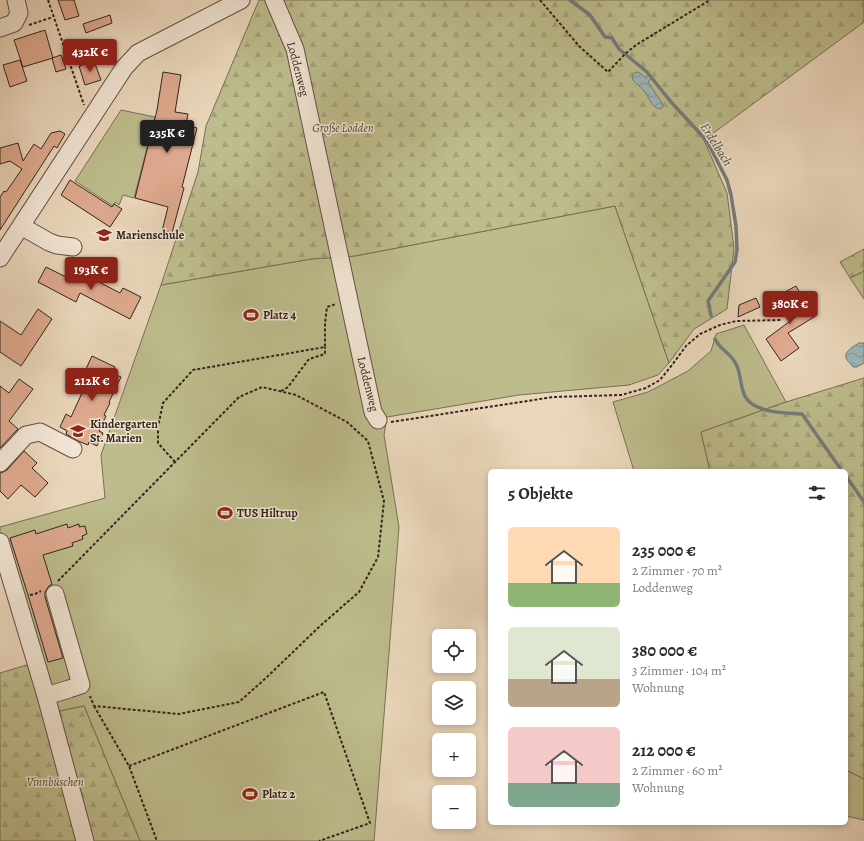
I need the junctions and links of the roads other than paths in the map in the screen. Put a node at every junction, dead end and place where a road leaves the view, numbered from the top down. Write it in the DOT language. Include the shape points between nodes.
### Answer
graph roads {
  1 [pos="16,0"];
  2 [pos="241,0"];
  3 [pos="274,0"];
  4 [pos="7,26"];
  5 [pos="21,226"];
  6 [pos="73,248"];
  7 [pos="0,258"];
  8 [pos="378,420"];
  9 [pos="74,449"];
  10 [pos="0,463"];
  11 [pos="0,542"];
  12 [pos="51,590"];
  13 [pos="46,696"];
  14 [pos="85,841"];
  1 -- 4 [label="street" via="19,13"];
  2 -- 5 [label="street" via="138,52 124,68"];
  3 -- 8 [label="street, Loddenweg" via="295,49 373,412"];
  5 -- 6 [label="street" via="49,242"];
  5 -- 7 [label="street"];
  9 -- 10 [label="street" via="40,432 26,435"];
  11 -- 13 [label="street"];
  12 -- 13 [label="street" via="81,685"];
  13 -- 14 [label="street"];
}
